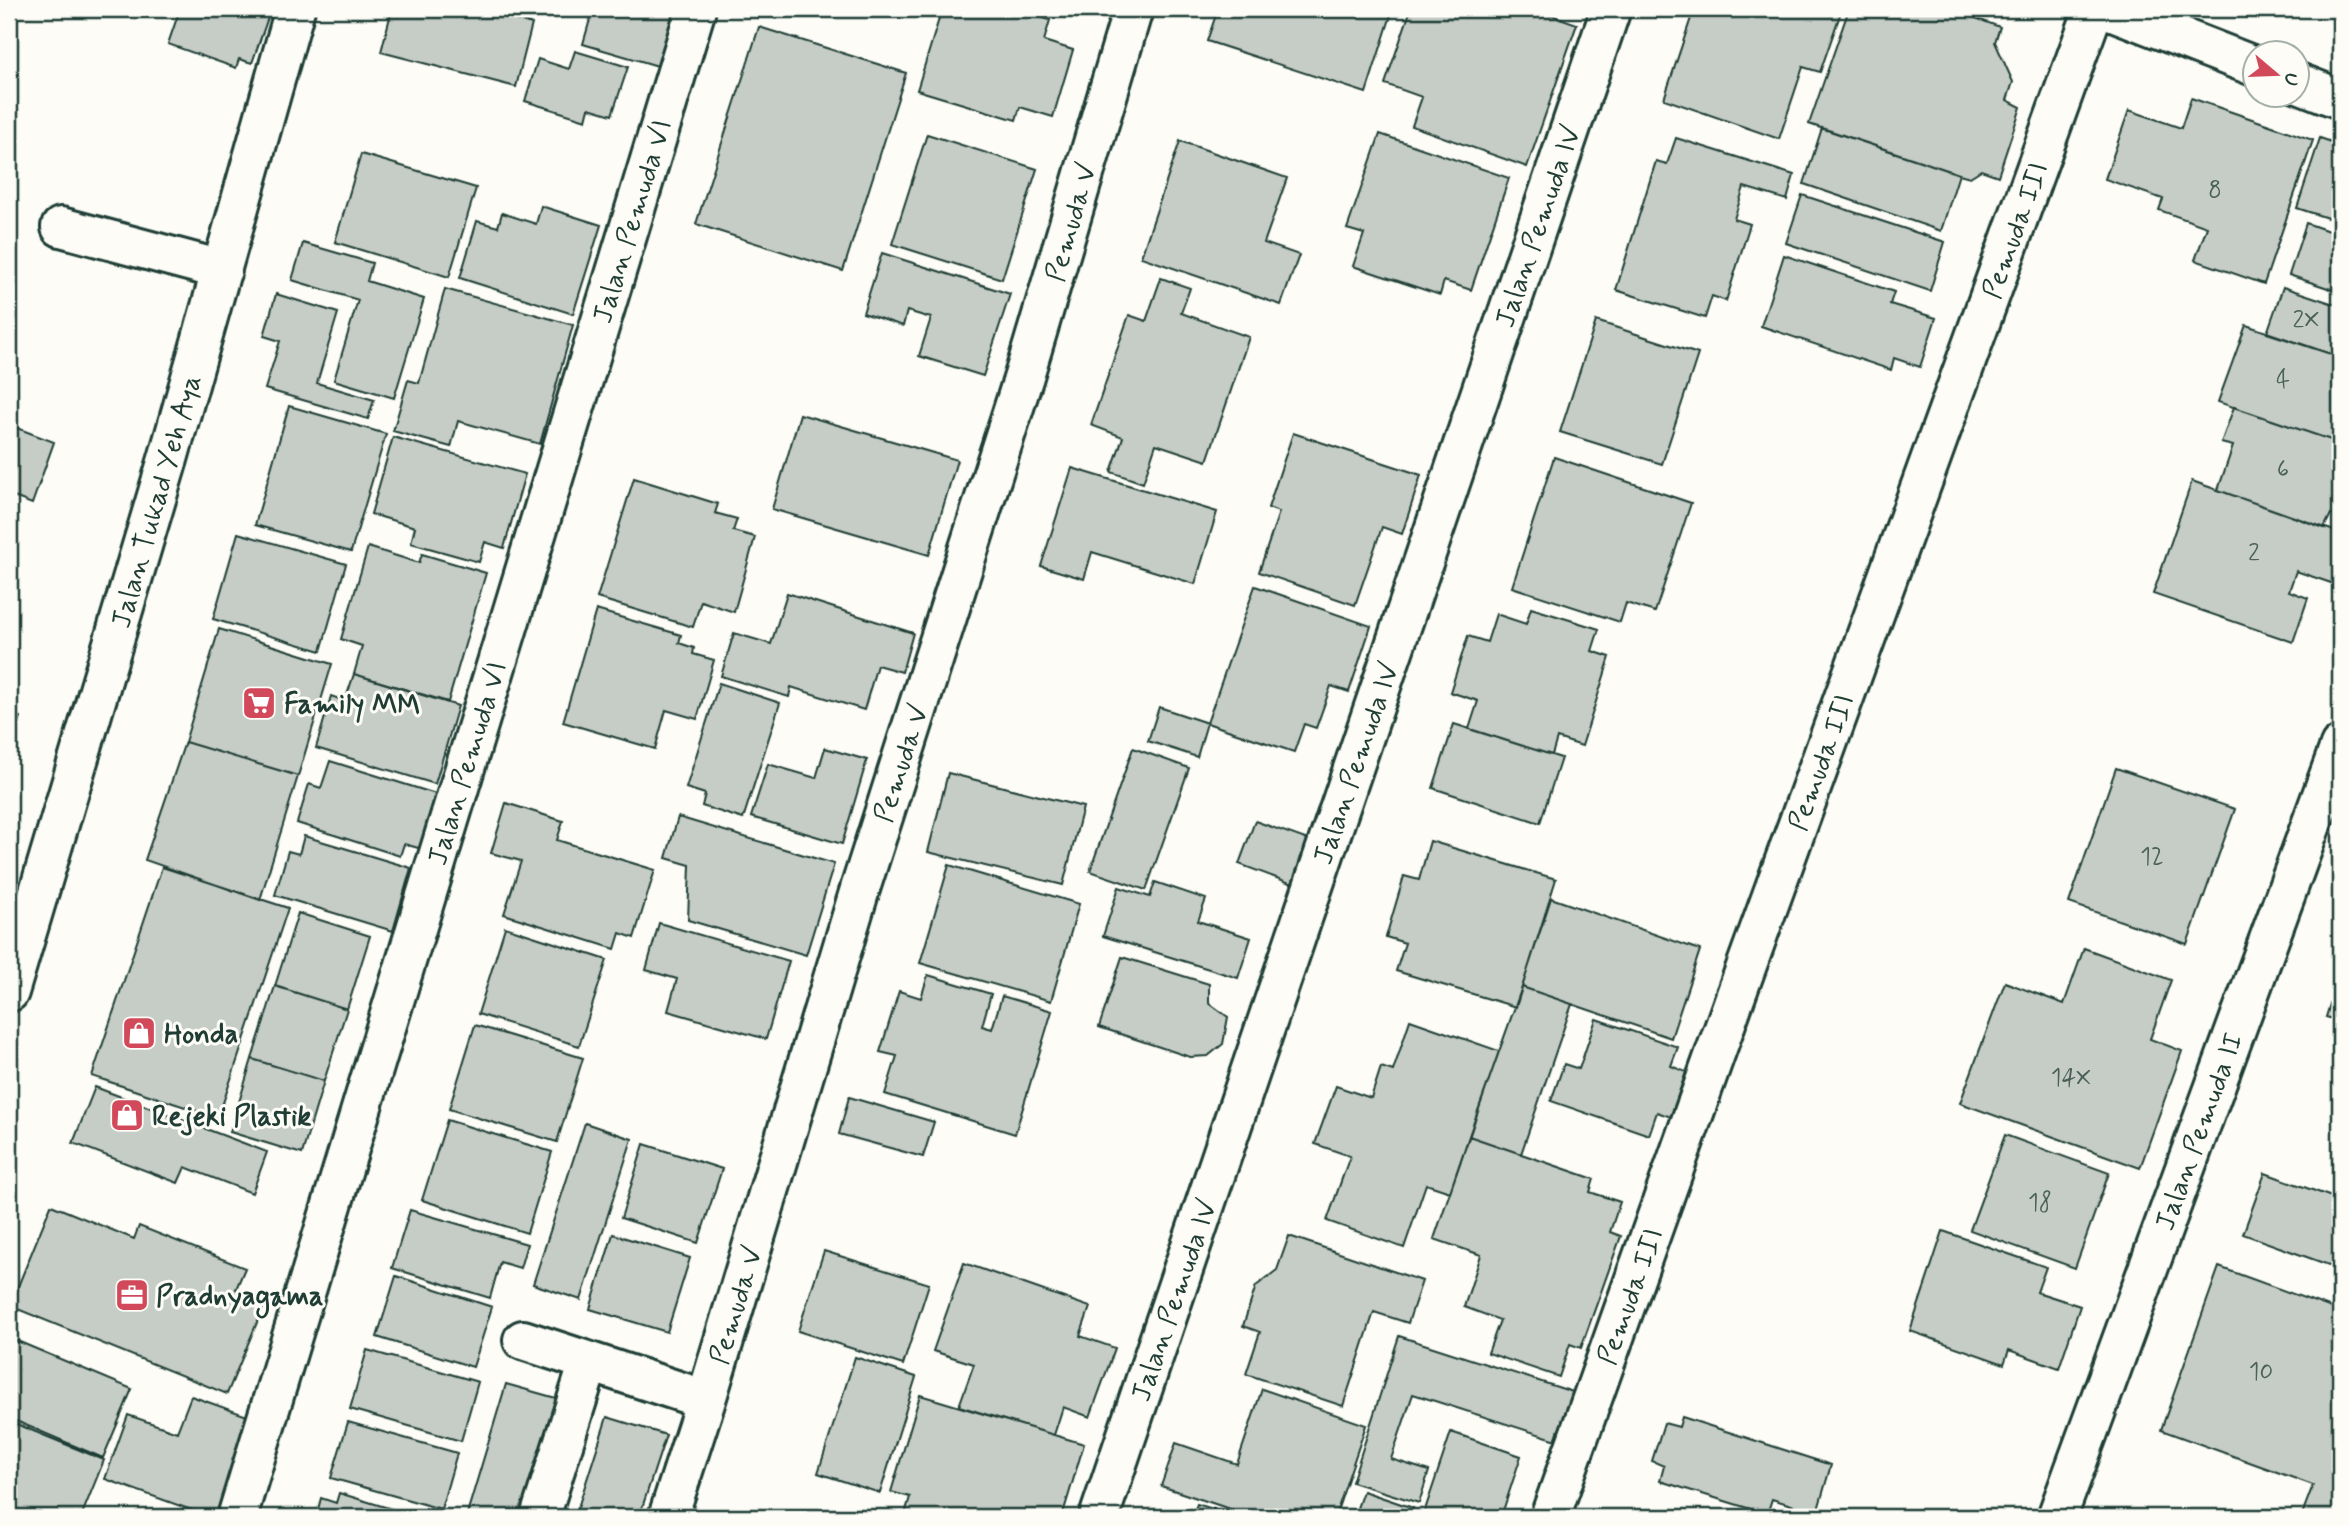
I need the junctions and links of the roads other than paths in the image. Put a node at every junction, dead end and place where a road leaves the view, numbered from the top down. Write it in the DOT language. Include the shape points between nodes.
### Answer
graph roads {
  1 [pos="295,9"];
  2 [pos="696,9"];
  3 [pos="1133,9"];
  4 [pos="1611,9"];
  5 [pos="2094,9"];
  6 [pos="2108,9"];
  7 [pos="2240,59"];
  8 [pos="2310,87"];
  9 [pos="2340,99"];
  10 [pos="61,227"];
  11 [pos="222,270"];
  12 [pos="2340,746"];
  13 [pos="9,992"];
  14 [pos="523,1340"];
  15 [pos="589,1362"];
  16 [pos="706,1400"];
  17 [pos="237,1517"];
  18 [pos="540,1517"];
  19 [pos="668,1517"];
  20 [pos="1099,1517"];
  21 [pos="1550,1517"];
  22 [pos="2057,1517"];
  1 -- 11 [label="street, Jalan Tukad Yeh Aya"];
  2 -- 17 [label="street, Jalan Pemuda VI"];
  3 -- 16 [label="street, Pemuda V"];
  4 -- 20 [label="street, Jalan Pemuda IV"];
  5 -- 21 [label="street, Pemuda III"];
  6 -- 7 [label="street"];
  8 -- 9 [label="street"];
  10 -- 11 [label="street"];
  11 -- 13 [label="street, Jalan Tukad Yeh Aya"];
  12 -- 22 [label="street, Jalan Pemuda II"];
  14 -- 15 [label="street"];
  15 -- 16 [label="street"];
  15 -- 18 [label="street"];
  16 -- 19 [label="street, Pemuda V"];
}
